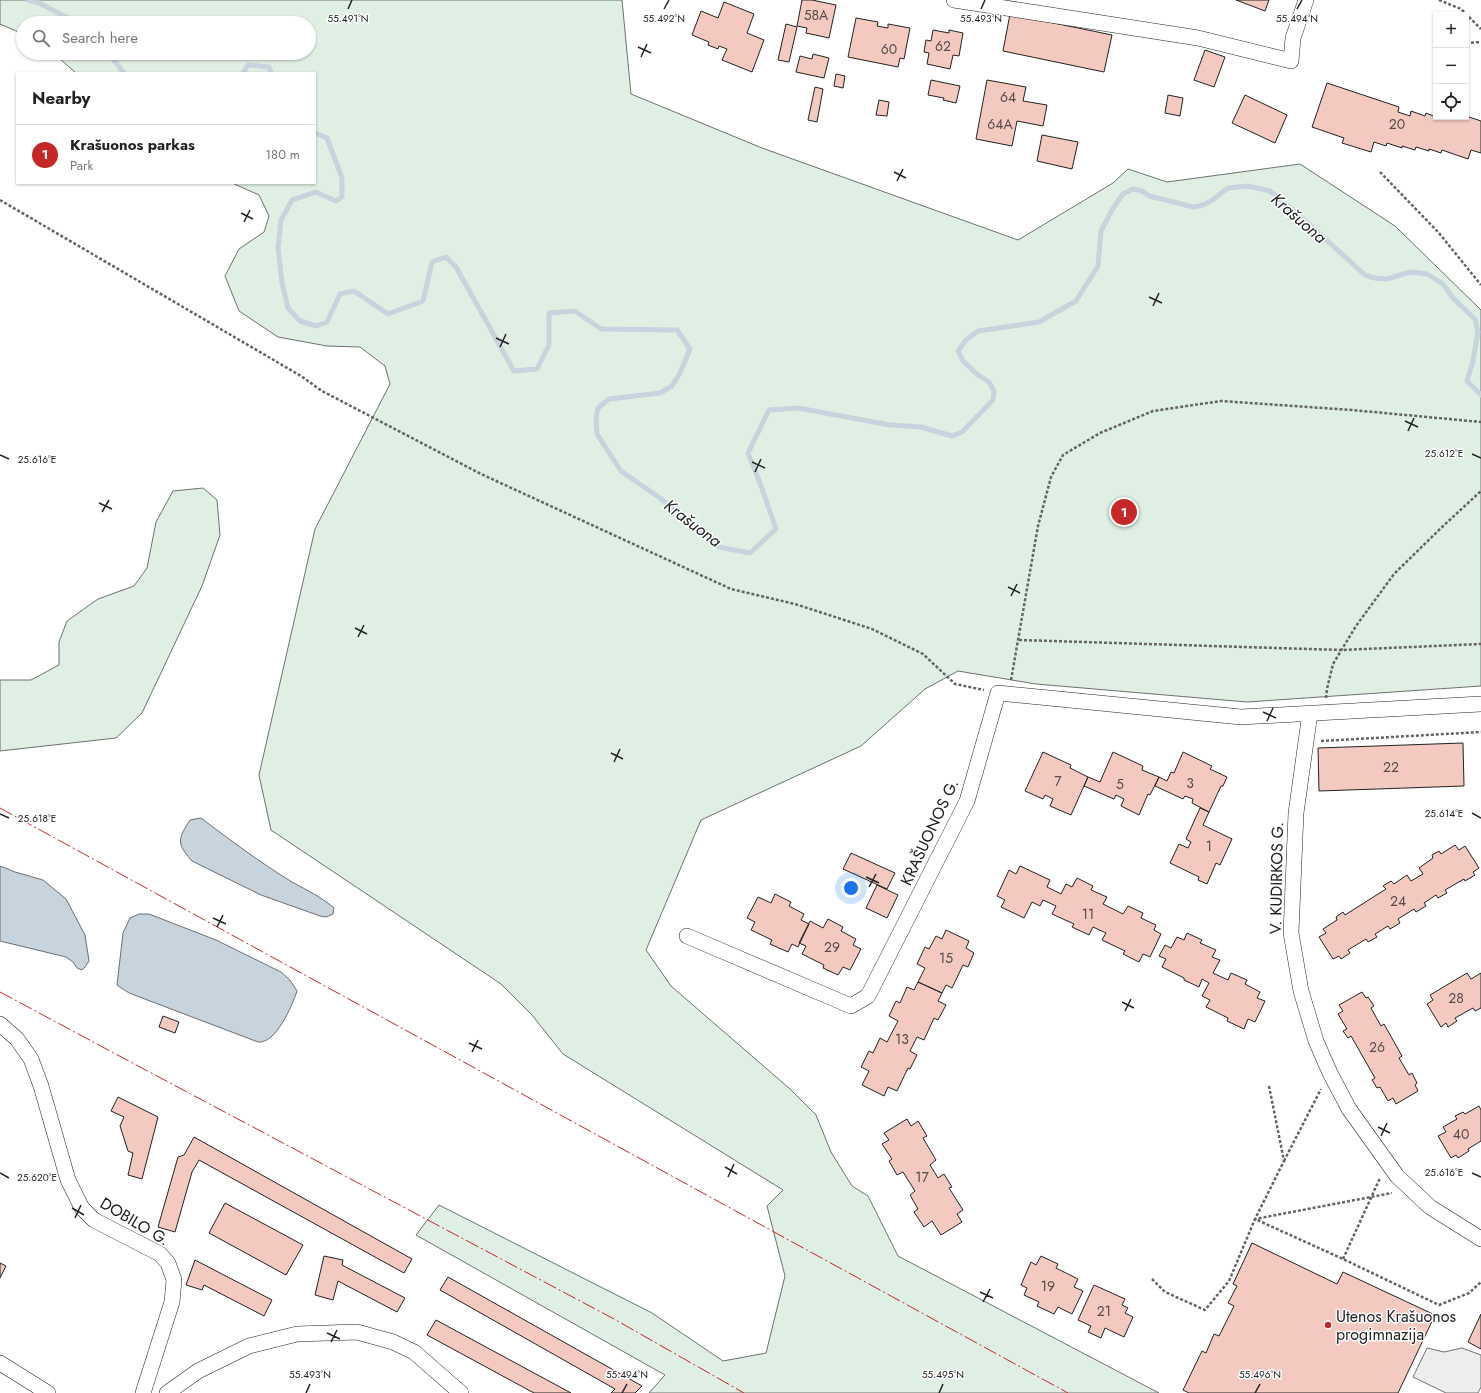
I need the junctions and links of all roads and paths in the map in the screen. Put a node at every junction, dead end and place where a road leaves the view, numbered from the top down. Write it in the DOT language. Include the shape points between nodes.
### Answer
graph roads {
  1 [pos="954,0"];
  2 [pos="1306,0"];
  3 [pos="1439,0"];
  4 [pos="1481,29"];
  5 [pos="1481,42"];
  6 [pos="1469,43"];
  7 [pos="1380,172"];
  8 [pos="0,200"];
  9 [pos="1481,285"];
  10 [pos="1481,422"];
  11 [pos="1481,491"];
  12 [pos="1019,640"];
  13 [pos="1481,644"];
  14 [pos="1341,650"];
  15 [pos="1003,693"];
  16 [pos="1481,704"];
  17 [pos="1310,713"];
  18 [pos="1326,713"];
  19 [pos="1481,732"];
  20 [pos="1306,742"];
  21 [pos="687,936"];
  22 [pos="0,1024"];
  23 [pos="1330,1073"];
  24 [pos="1268,1086"];
  25 [pos="1284,1162"];
  26 [pos="1388,1164"];
  27 [pos="1410,1189"];
  28 [pos="1371,1197"];
  29 [pos="1256,1219"];
  30 [pos="1481,1239"];
  31 [pos="1343,1259"];
  32 [pos="1152,1279"];
  33 [pos="1481,1282"];
  34 [pos="0,1364"];
  35 [pos="48,1393"];
  36 [pos="143,1393"];
  37 [pos="167,1393"];
  38 [pos="461,1393"];
  1 -- 2 [label="street" via="1198,38 1290,61 1293,38"];
  3 -- 4 [label="path" via="1461,9"];
  5 -- 6 [label="path"];
  7 -- 9 [label="path" via="1439,233"];
  8 -- 15 [label="path" via="301,376 322,391 481,474 731,589 795,604 872,629 923,654 955,684"];
  10 -- 12 [label="path" via="1220,401 1153,411 1100,434 1063,455 1051,477 1038,526"];
  11 -- 14 [label="path" via="1394,574"];
  12 -- 14 [label="path"];
  12 -- 15 [label="path"];
  13 -- 14 [label="path"];
  14 -- 18 [label="path" via="1331,670"];
  15 -- 17 [label="street" via="1241,717"];
  15 -- 21 [label="street, KRAŠUONOS G." via="967,801 868,996 852,1006"];
  16 -- 18 [label="street"];
  17 -- 18 [label="street"];
  17 -- 20 [label="street, V. KUDIRKOS G."];
  19 -- 20 [label="path"];
  20 -- 23 [label="street, V. KUDIRKOS G." via="1296,813 1291,933 1300,992 1316,1041"];
  22 -- 36 [label="street, DOBILO G." via="17,1039 31,1059 68,1180 82,1208 94,1220 160,1254 168,1263 174,1280 172,1302"];
  23 -- 25 [label="path"];
  23 -- 26 [label="street, V. KUDIRKOS G." via="1349,1109"];
  24 -- 25 [label="path"];
  25 -- 29 [label="path"];
  26 -- 27 [label="street, V. KUDIRKOS G."];
  26 -- 28 [label="path"];
  27 -- 28 [label="path"];
  27 -- 30 [label="street, V. KUDIRKOS G." via="1430,1207"];
  28 -- 29 [label="path"];
  28 -- 31 [label="path"];
  29 -- 31 [label="path"];
  29 -- 32 [label="path" via="1229,1281 1205,1310 1165,1292"];
  31 -- 33 [label="path" via="1439,1305 1469,1293"];
  34 -- 35 [label="street"];
  37 -- 38 [label="street" via="198,1370 249,1346 297,1334 357,1332 393,1342 414,1352"];
}
